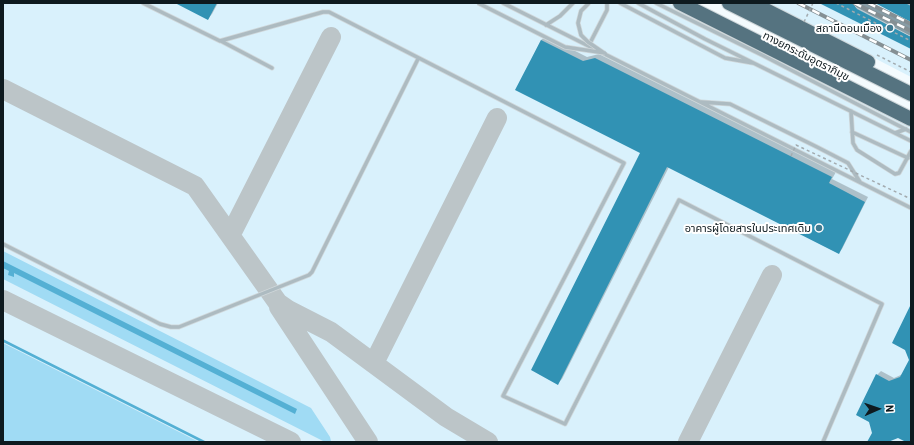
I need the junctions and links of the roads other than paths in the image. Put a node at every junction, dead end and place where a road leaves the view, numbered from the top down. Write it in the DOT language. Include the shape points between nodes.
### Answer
graph roads {
  1 [pos="144,3"];
  2 [pos="478,3"];
  3 [pos="502,3"];
  4 [pos="573,3"];
  5 [pos="589,3"];
  6 [pos="607,3"];
  7 [pos="620,3"];
  8 [pos="638,3"];
  9 [pos="656,3"];
  10 [pos="680,3"];
  11 [pos="701,3"];
  12 [pos="729,3"];
  13 [pos="752,3"];
  14 [pos="860,3"];
  15 [pos="546,25"];
  16 [pos="911,30"];
  17 [pos="220,41"];
  18 [pos="588,46"];
  19 [pos="605,53"];
  20 [pos="418,59"];
  21 [pos="757,64"];
  22 [pos="272,68"];
  23 [pos="911,84"];
  24 [pos="911,94"];
  25 [pos="911,109"];
  26 [pos="851,111"];
  27 [pos="896,124"];
  28 [pos="909,124"];
  29 [pos="885,128"];
  30 [pos="852,132"];
  31 [pos="911,132"];
  32 [pos="895,133"];
  33 [pos="911,141"];
  34 [pos="911,151"];
  35 [pos="908,158"];
  36 [pos="861,183"];
  37 [pos="911,208"];
  38 [pos="3,244"];
  39 [pos="823,442"];
  1 -- 17 [label="lane"];
  2 -- 19 [label="lane, bridge" via="565,47"];
  3 -- 15 [label="lane"];
  4 -- 15 [label="lane"];
  5 -- 19 [label="lane, bridge" via="581,11 578,23 581,35"];
  6 -- 18 [label="lane" via="607,10"];
  7 -- 21 [label="lane" via="725,58"];
  8 -- 21 [label="lane"];
  9 -- 27 [label="lane"];
  10 -- 28 [label="highway"];
  11 -- 25 [label="highway, ทางยกระดับอุตราภิมุข"];
  12 -- 24 [label="highway, ทางยกระดับอุตราภิมุข"];
  13 -- 23 [label="highway"];
  14 -- 16 [label="main road"];
  15 -- 18 [label="lane"];
  17 -- 20 [label="lane" via="329,12"];
  17 -- 22 [label="lane"];
  18 -- 36 [label="lane"];
  19 -- 36 [label="lane" via="703,103 730,104 817,147 848,163"];
  20 -- 38 [label="lane" via="309,275 179,327 171,327 160,324"];
  20 -- 39 [label="lane" via="624,163 503,396 565,424 679,200 882,304"];
  21 -- 26 [label="lane"];
  26 -- 29 [label="lane"];
  26 -- 30 [label="lane"];
  27 -- 28 [label="lane"];
  27 -- 29 [label="lane"];
  28 -- 31 [label="lane"];
  28 -- 32 [label="lane"];
  29 -- 32 [label="lane"];
  30 -- 35 [label="lane"];
  30 -- 35 [label="lane" via="853,146 857,150 895,174 900,173"];
  32 -- 33 [label="lane"];
  34 -- 35 [label="lane"];
  36 -- 37 [label="lane"];
}
